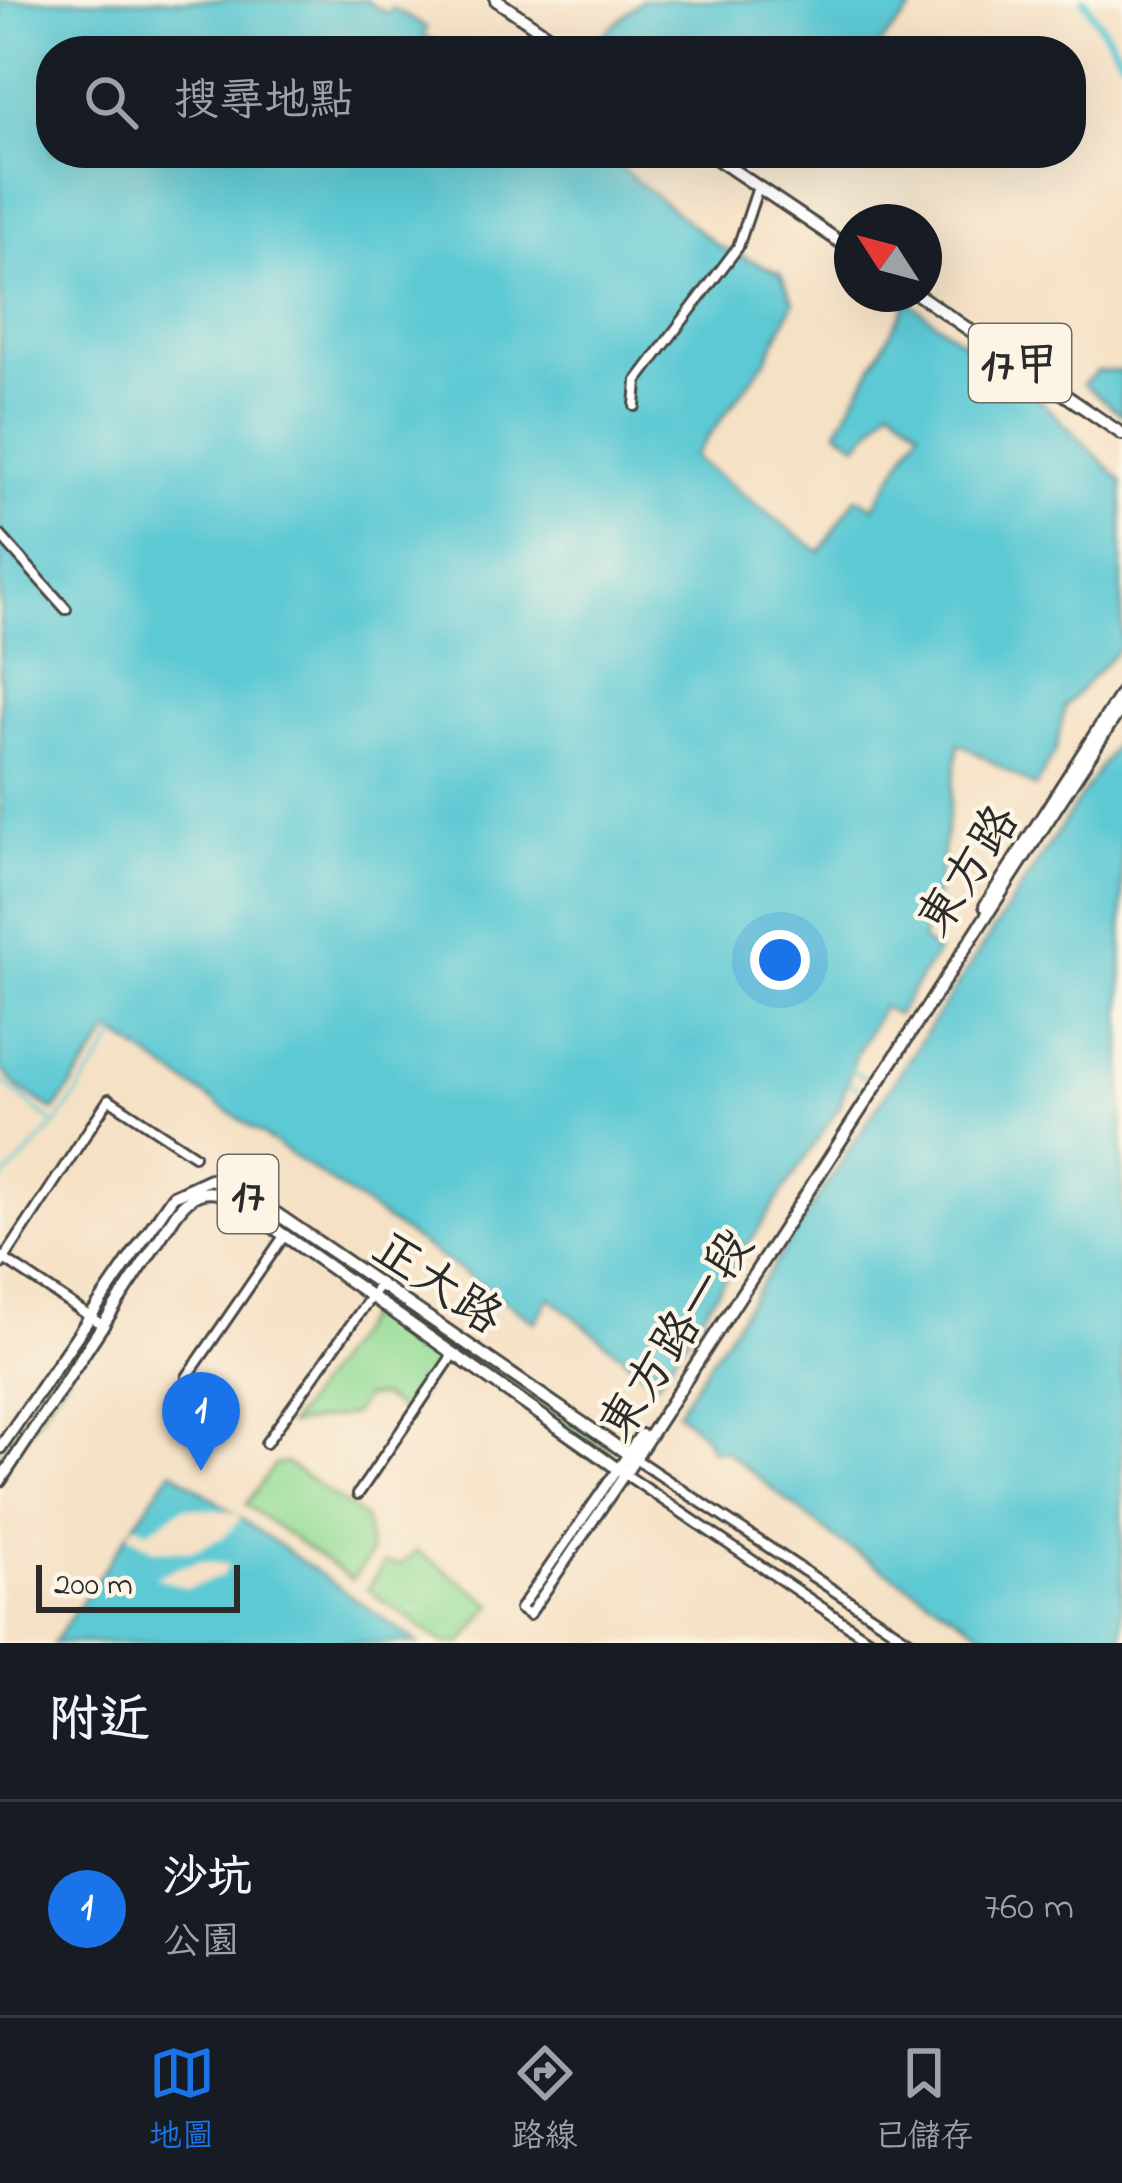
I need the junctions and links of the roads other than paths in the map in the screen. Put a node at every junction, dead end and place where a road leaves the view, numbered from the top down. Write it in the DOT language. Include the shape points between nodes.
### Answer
graph roads {
  1 [pos="485,0"];
  2 [pos="496,0"];
  3 [pos="537,36"];
  4 [pos="549,36"];
  5 [pos="730,168"];
  6 [pos="740,168"];
  7 [pos="758,187"];
  8 [pos="834,234"];
  9 [pos="834,236"];
  10 [pos="942,307"];
  11 [pos="634,406"];
  12 [pos="1122,431"];
  13 [pos="0,535"];
  14 [pos="66,608"];
  15 [pos="1122,692"];
  16 [pos="1122,706"];
  17 [pos="873,1087"];
  18 [pos="194,1155"];
  19 [pos="284,1236"];
  20 [pos="2,1262"];
  21 [pos="380,1284"];
  22 [pos="369,1299"];
  23 [pos="90,1317"];
  24 [pos="105,1327"];
  25 [pos="452,1355"];
  26 [pos="188,1377"];
  27 [pos="2,1442"];
  28 [pos="266,1443"];
  29 [pos="631,1456"];
  30 [pos="621,1471"];
  31 [pos="0,1480"];
  32 [pos="358,1494"];
  33 [pos="780,1552"];
  34 [pos="768,1571"];
  35 [pos="525,1612"];
  36 [pos="874,1643"];
  37 [pos="913,1643"];
  1 -- 3 [label="main road"];
  2 -- 4 [label="main road"];
  5 -- 7 [label="main road"];
  6 -- 8 [label="main road"];
  7 -- 9 [label="main road"];
  7 -- 11 [label="street" via="738,247 637,381"];
  10 -- 12 [label="main road, 17甲"];
  13 -- 14 [label="street"];
  15 -- 17 [label="main road, 東方路"];
  16 -- 17 [label="main road, 東方路"];
  17 -- 29 [label="main road, 東方路一段"];
  18 -- 20 [label="street" via="109,1099"];
  19 -- 22 [label="main road, 正大路 / 17"];
  19 -- 24 [label="main road, 正大路 / 17" via="226,1195 193,1196"];
  19 -- 26 [label="street"];
  20 -- 23 [label="street"];
  21 -- 22 [label="street"];
  21 -- 23 [label="main road, 正大路 / 17" via="245,1192 210,1179 173,1196"];
  21 -- 29 [label="main road, 正大路 / 17"];
  22 -- 25 [label="main road, 正大路 / 17"];
  22 -- 28 [label="street"];
  23 -- 24 [label="street"];
  23 -- 27 [label="main road, 正大路 / 17"];
  24 -- 31 [label="main road, 正大路 / 17"];
  25 -- 30 [label="main road, 正大路 / 17"];
  25 -- 32 [label="street"];
  29 -- 30 [label="main road, 東方路一段"];
  29 -- 33 [label="street, 正大路"];
  30 -- 34 [label="street, 正大路"];
  30 -- 35 [label="street, 東方路一段"];
  33 -- 34 [label="street"];
  33 -- 37 [label="street, 正大路"];
  34 -- 36 [label="street, 正大路"];
}
